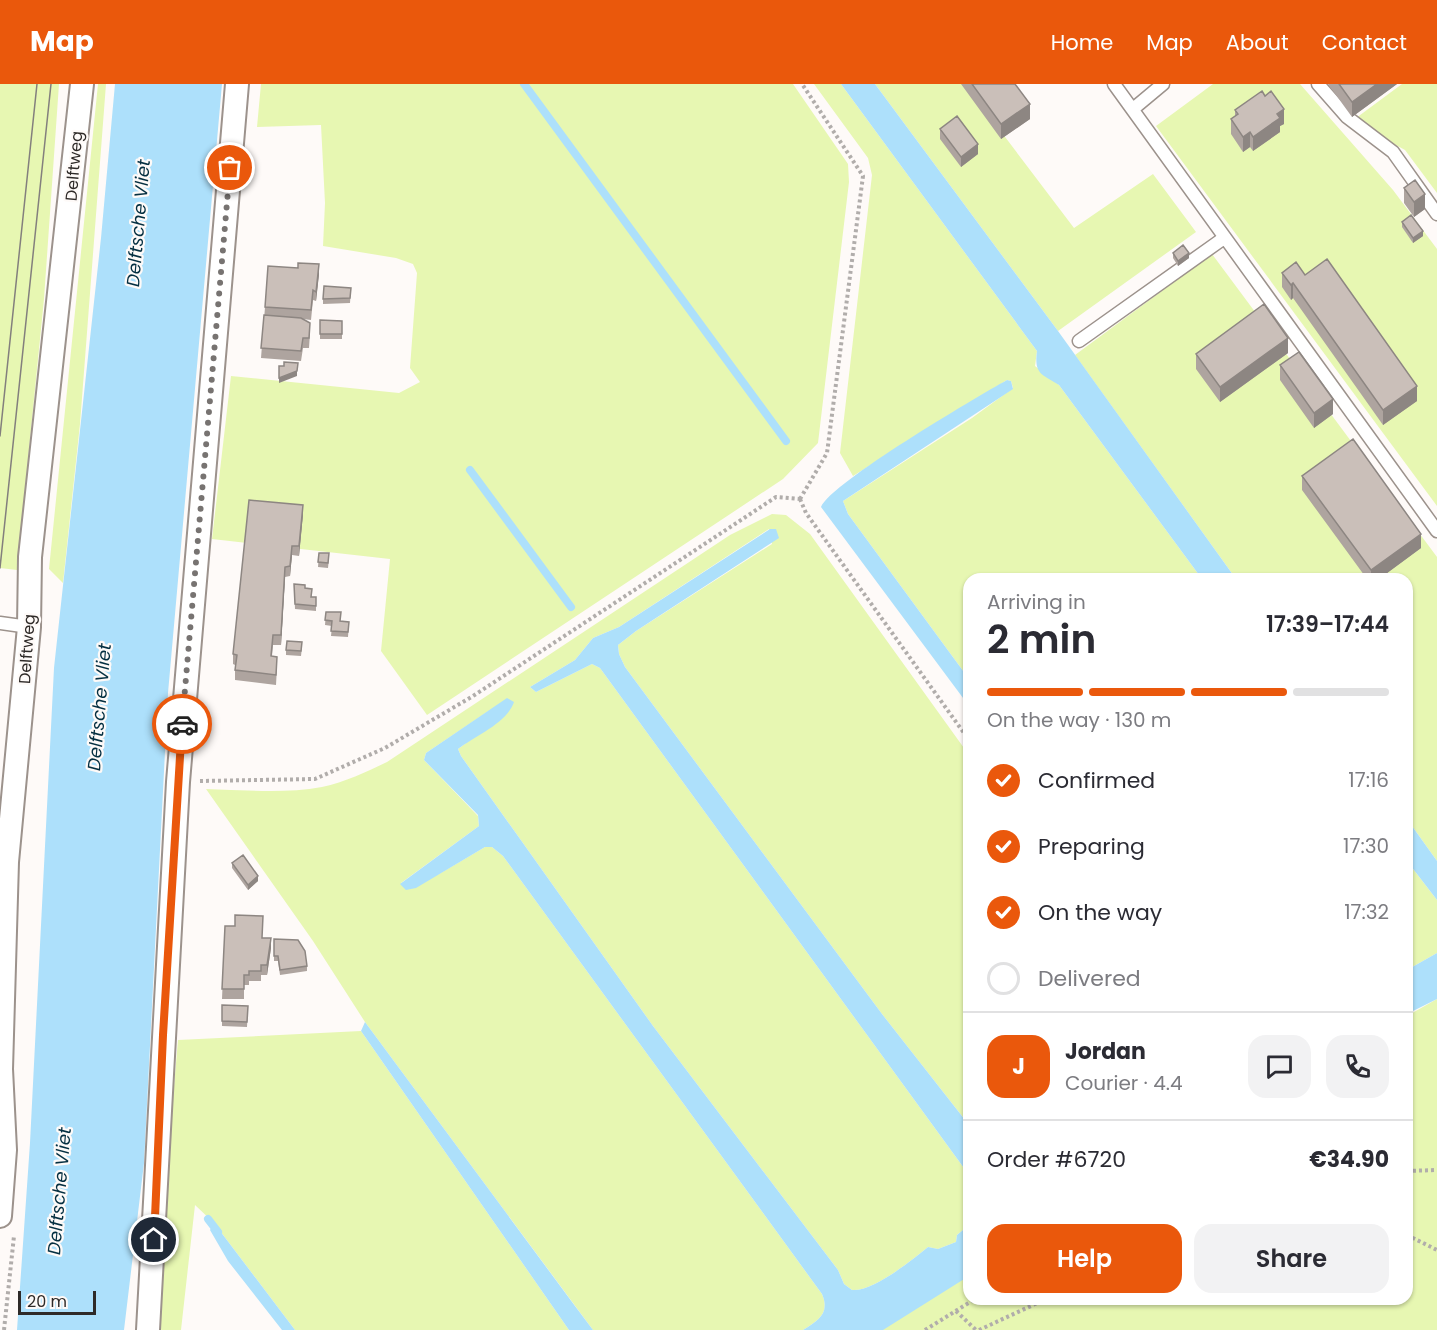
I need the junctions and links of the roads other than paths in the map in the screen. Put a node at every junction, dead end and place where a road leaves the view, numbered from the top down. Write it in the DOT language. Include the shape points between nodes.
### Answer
graph roads {
  1 [pos="82,84"];
  2 [pos="237,84"];
  3 [pos="1114,84"];
  4 [pos="1163,84"];
  5 [pos="1318,84"];
  6 [pos="1133,109"];
  7 [pos="1437,214"];
  8 [pos="1224,238"];
  9 [pos="1079,341"];
  10 [pos="1437,531"];
  11 [pos="0,623"];
  12 [pos="29,627"];
  13 [pos="9,773"];
  14 [pos="2,1150"];
  15 [pos="0,1216"];
  16 [pos="148,1330"];
  1 -- 12 [label="street, Delftweg" via="30,557"];
  2 -- 16 [label="street" via="178,782"];
  3 -- 6 [label="lane"];
  4 -- 6 [label="lane"];
  5 -- 7 [label="lane" via="1347,117 1393,152"];
  6 -- 8 [label="lane"];
  8 -- 9 [label="lane"];
  8 -- 10 [label="lane"];
  11 -- 12 [label="lane"];
  12 -- 13 [label="street, Delftweg"];
  13 -- 14 [label="street, Delftweg"];
  14 -- 15 [label="street, Delftweg"];
}
